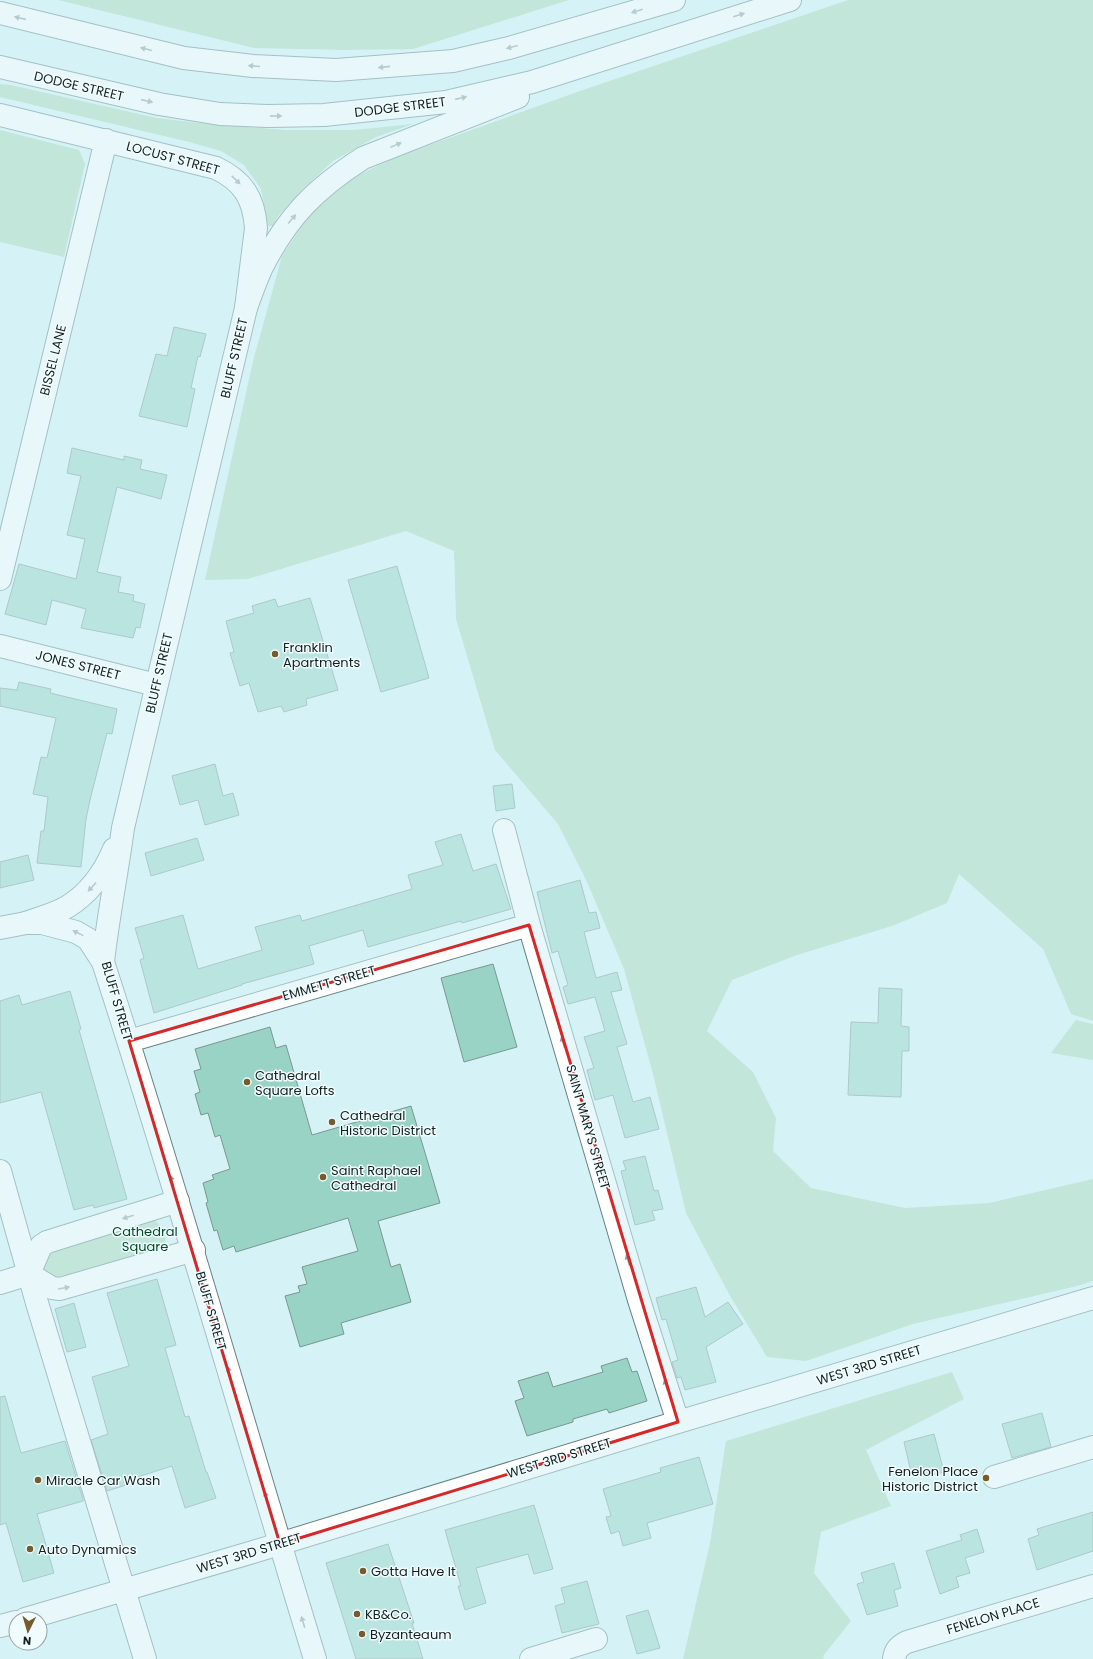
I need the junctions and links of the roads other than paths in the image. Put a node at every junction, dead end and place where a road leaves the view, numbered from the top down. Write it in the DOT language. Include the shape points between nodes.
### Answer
graph roads {
  1 [pos="674,0"];
  2 [pos="790,0"];
  3 [pos="0,13"];
  4 [pos="702,27"];
  5 [pos="0,67"];
  6 [pos="0,73"];
  7 [pos="34,76"];
  8 [pos="0,115"];
  9 [pos="106,140"];
  10 [pos="246,308"];
  11 [pos="0,578"];
  12 [pos="0,646"];
  13 [pos="156,685"];
  14 [pos="123,828"];
  15 [pos="504,830"];
  16 [pos="26,923"];
  17 [pos="529,925"];
  18 [pos="0,928"];
  19 [pos="103,962"];
  20 [pos="129,1041"];
  21 [pos="0,1171"];
  22 [pos="178,1201"];
  23 [pos="194,1250"];
  24 [pos="29,1274"];
  25 [pos="0,1282"];
  26 [pos="1093,1298"];
  27 [pos="678,1422"];
  28 [pos="1093,1447"];
  29 [pos="994,1477"];
  30 [pos="280,1544"];
  31 [pos="1093,1586"];
  32 [pos="124,1590"];
  33 [pos="48,1612"];
  34 [pos="596,1639"];
  35 [pos="894,1655"];
  36 [pos="146,1659"];
  37 [pos="315,1659"];
  38 [pos="531,1659"];
  1 -- 3 [label="main road, one-way" via="509,48 453,61 336,70 253,66 184,58"];
  4 -- 2 [label="main road, DODGE STREET, one-way"];
  7 -- 4 [label="main road, DODGE STREET, one-way" via="159,104 220,114 324,116 446,102 525,83"];
  10 -- 4 [label="main road, one-way" via="262,268 288,223 313,195 363,158"];
  5 -- 7 [label="main road, DODGE STREET"];
  6 -- 7 [label="main road"];
  8 -- 9 [label="main road, LOCUST STREET"];
  9 -- 10 [label="main road, LOCUST STREET, one-way" via="216,168 231,175 243,187 255,215 256,228"];
  9 -- 11 [label="main road, BISSEL LANE"];
  10 -- 13 [label="main road, BLUFF STREET"];
  12 -- 13 [label="main road, JONES STREET"];
  13 -- 14 [label="main road, BLUFF STREET"];
  14 -- 16 [label="main road, one-way" via="111,858 86,893 66,907"];
  14 -- 19 [label="main road, BLUFF STREET"];
  15 -- 17 [label="main road, SAINT MARYS STREET"];
  16 -- 18 [label="main road"];
  19 -- 16 [label="main road, one-way" via="88,938 50,925"];
  17 -- 20 [label="main road, EMMETT STREET"];
  27 -- 17 [label="main road, SAINT MARYS STREET, one-way" via="639,1300"];
  19 -- 20 [label="main road, BLUFF STREET"];
  22 -- 20 [label="main road, BLUFF STREET, one-way"];
  21 -- 24 [label="main road"];
  22 -- 23 [label="main road, BLUFF STREET"];
  22 -- 24 [label="main road, one-way" via="47,1242 41,1246"];
  24 -- 23 [label="main road, one-way" via="52,1288 60,1289"];
  30 -- 23 [label="main road, BLUFF STREET, one-way"];
  24 -- 25 [label="main road"];
  24 -- 32 [label="main road"];
  26 -- 27 [label="main road, WEST 3RD STREET"];
  27 -- 30 [label="main road, WEST 3RD STREET"];
  28 -- 29 [label="main road"];
  30 -- 32 [label="main road, WEST 3RD STREET"];
  37 -- 30 [label="main road, BLUFF STREET, one-way"];
  31 -- 35 [label="main road, FENELON PLACE" via="907,1642 901,1645"];
  32 -- 33 [label="main road, WEST 3RD STREET"];
  32 -- 36 [label="main road"];
  34 -- 38 [label="main road"];
}
